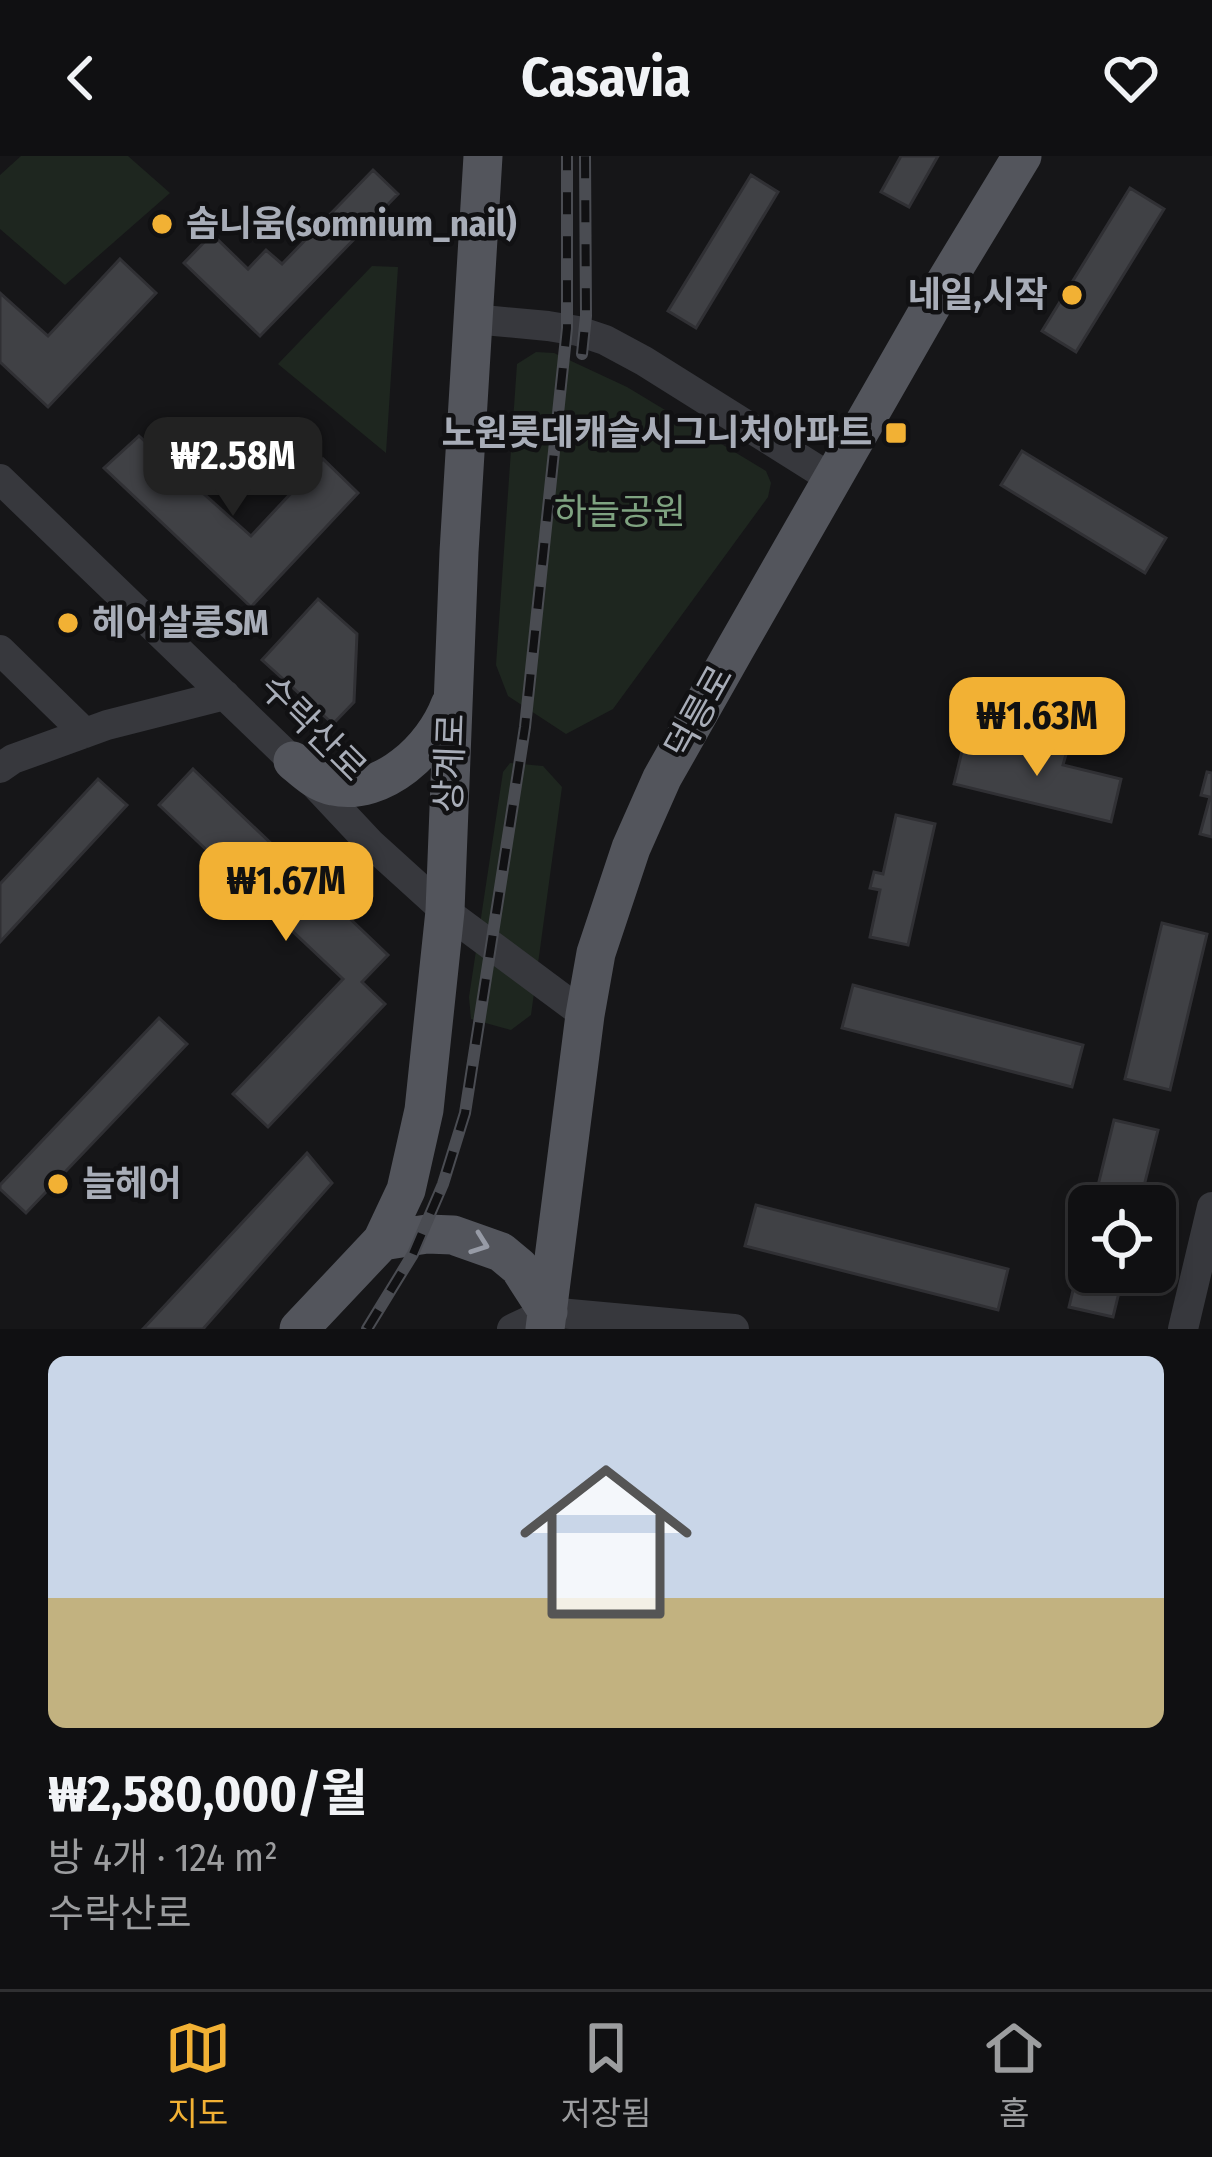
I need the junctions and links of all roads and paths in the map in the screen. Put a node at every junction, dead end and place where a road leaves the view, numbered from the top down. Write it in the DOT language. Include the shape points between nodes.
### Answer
graph roads {
  1 [pos="483,156"];
  2 [pos="1022,156"];
  3 [pos="473,320"];
  4 [pos="0,479"];
  5 [pos="832,479"];
  6 [pos="0,650"];
  7 [pos="225,695"];
  8 [pos="452,700"];
  9 [pos="85,733"];
  10 [pos="292,761"];
  11 [pos="0,768"];
  12 [pos="445,911"];
  13 [pos="585,1015"];
  14 [pos="1212,1208"];
  15 [pos="382,1241"];
  16 [pos="535,1323"];
  17 [pos="299,1329"];
  18 [pos="730,1329"];
  19 [pos="1183,1329"];
  1 -- 3 [label="main road, 상계로"];
  2 -- 5 [label="main road, 덕릉로"];
  3 -- 5 [label="street" via="605,340"];
  3 -- 8 [label="main road, 상계로"];
  4 -- 7 [label="street, 수락산로"];
  5 -- 13 [label="main road, 덕릉로" via="654,795 609,907"];
  6 -- 9 [label="street"];
  7 -- 9 [label="street"];
  7 -- 10 [label="street, 수락산로"];
  8 -- 10 [label="main road" via="424,749 376,782 330,786"];
  8 -- 12 [label="main road, 상계로"];
  9 -- 11 [label="street"];
  10 -- 12 [label="street, 수락산로"];
  12 -- 13 [label="street, 수락산로"];
  12 -- 15 [label="main road, 상계로" via="424,1110 406,1190"];
  13 -- 16 [label="main road, 덕릉로"];
  14 -- 19 [label="street"];
  15 -- 16 [label="main road, one-way" via="453,1235 501,1252 519,1267"];
  15 -- 17 [label="main road, 상계로"];
  16 -- 18 [label="street"];
}
